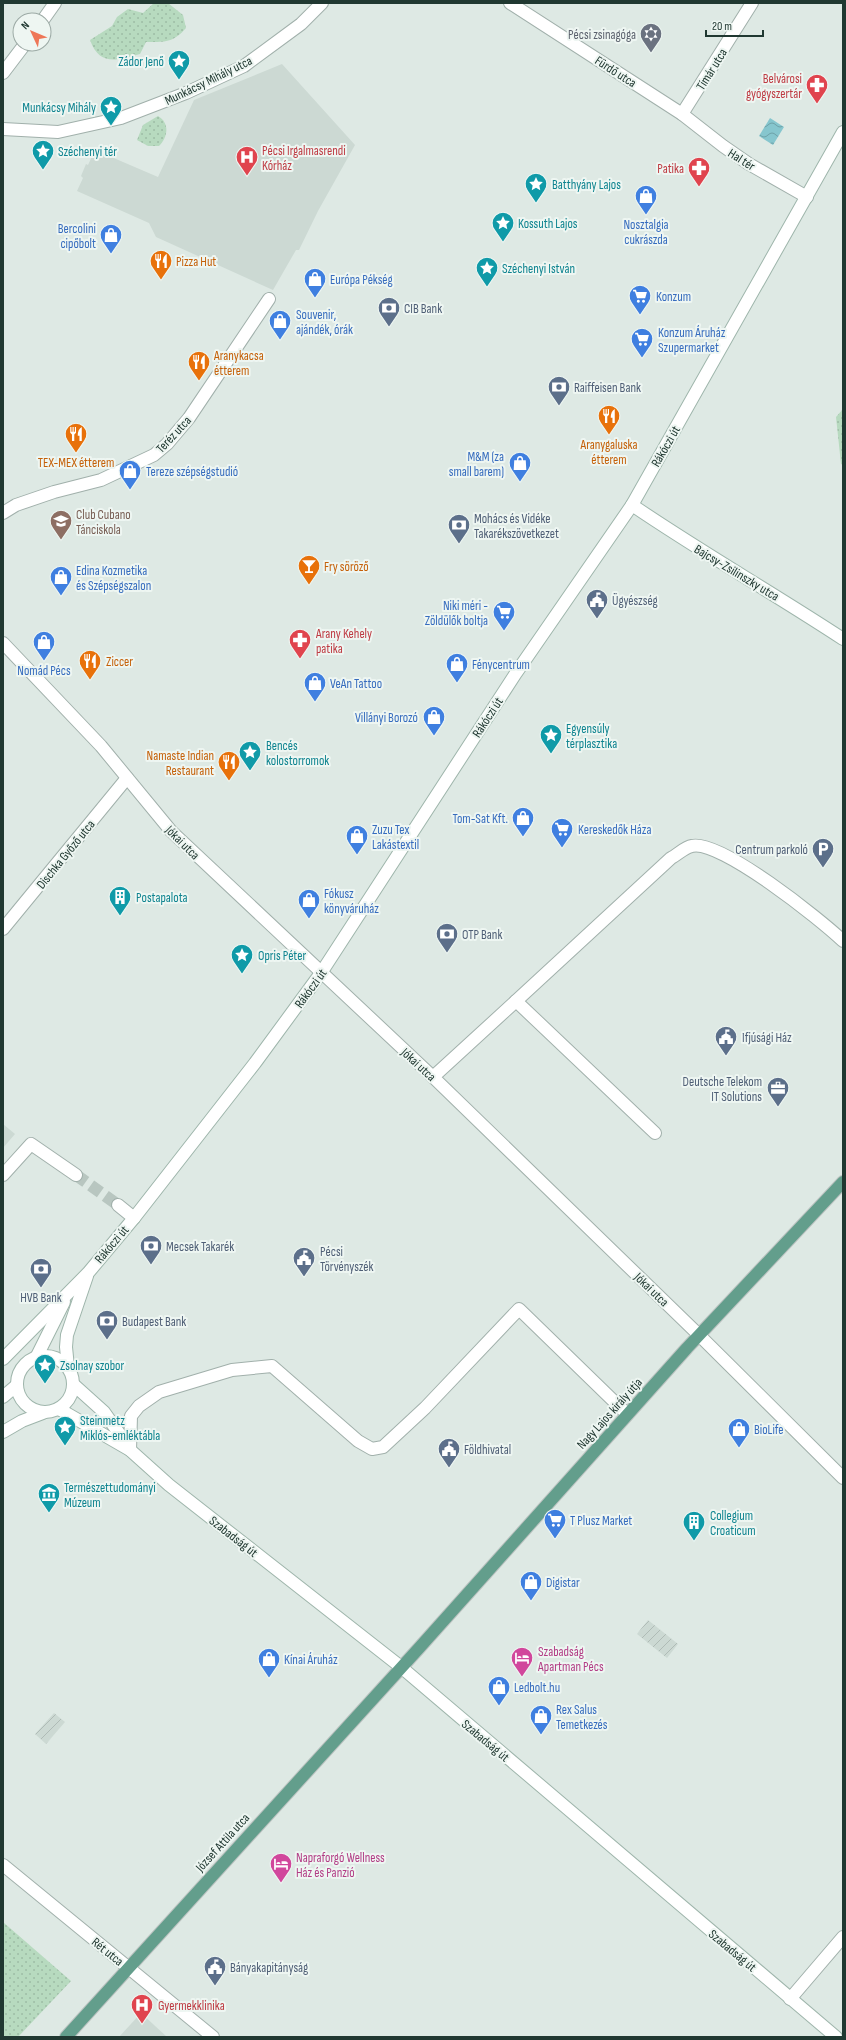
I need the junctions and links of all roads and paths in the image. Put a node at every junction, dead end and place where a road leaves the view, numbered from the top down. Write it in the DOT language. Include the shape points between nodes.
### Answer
graph roads {
  1 [pos="55,3"];
  2 [pos="322,3"];
  3 [pos="510,3"];
  4 [pos="752,3"];
  5 [pos="49,12"];
  6 [pos="19,52"];
  7 [pos="3,73"];
  8 [pos="682,114"];
  9 [pos="3,129"];
  10 [pos="843,132"];
  11 [pos="807,197"];
  12 [pos="269,299"];
  13 [pos="632,505"];
  14 [pos="3,513"];
  15 [pos="843,639"];
  16 [pos="3,643"];
  17 [pos="127,778"];
  18 [pos="3,929"];
  19 [pos="843,941"];
  20 [pos="321,973"];
  21 [pos="516,1001"];
  22 [pos="433,1077"];
  23 [pos="655,1133"];
  24 [pos="3,1175"];
  25 [pos="76,1176"];
  26 [pos="843,1182"];
  27 [pos="118,1205"];
  28 [pos="134,1218"];
  29 [pos="88,1273"];
  30 [pos="68,1293"];
  31 [pos="700,1336"];
  32 [pos="36,1358"];
  33 [pos="3,1359"];
  34 [pos="68,1367"];
  35 [pos="17,1385"];
  36 [pos="74,1385"];
  37 [pos="3,1397"];
  38 [pos="59,1409"];
  39 [pos="43,1413"];
  40 [pos="627,1414"];
  41 [pos="3,1432"];
  42 [pos="130,1450"];
  43 [pos="843,1478"];
  44 [pos="401,1667"];
  45 [pos="3,1866"];
  46 [pos="843,1937"];
  47 [pos="128,1967"];
  48 [pos="790,1999"];
  49 [pos="66,2037"];
  50 [pos="213,2037"];
  51 [pos="836,2037"];
  1 -- 5 [label="street"];
  2 -- 9 [label="street, Munkácsy Mihály utca" via="301,24 244,66 186,93 121,118 58,132"];
  3 -- 8 [label="street, Fürdő utca"];
  4 -- 8 [label="street, Tímár utca"];
  6 -- 7 [label="street"];
  8 -- 11 [label="street, Hal tér" via="723,146"];
  10 -- 11 [label="street, Rákóczi út"];
  11 -- 13 [label="street, Rákóczi út"];
  12 -- 14 [label="street, Teréz utca" via="189,418 162,448 100,480 54,492 16,505"];
  13 -- 15 [label="street, Bajcsy-Zsilinszky utca"];
  13 -- 20 [label="street, Rákóczi út" via="516,673"];
  16 -- 17 [label="street, Jókai utca" via="101,746"];
  17 -- 18 [label="street, Dischka Győző utca"];
  17 -- 20 [label="street, Jókai utca" via="171,831"];
  19 -- 21 [label="street" via="832,930 747,868 711,848 692,846 671,858"];
  20 -- 22 [label="street, Jókai utca"];
  20 -- 28 [label="street, Rákóczi út" via="255,1063"];
  21 -- 22 [label="street"];
  21 -- 23 [label="street"];
  22 -- 31 [label="street, Jókai utca"];
  24 -- 25 [label="street" via="31,1144"];
  26 -- 31 [label="main road, Nagy Lajos király útja"];
  27 -- 28 [label="street"];
  28 -- 29 [label="street, Rákóczi út"];
  29 -- 30 [label="street, Rákóczi út"];
  29 -- 34 [label="street, Rákóczi út" via="67,1335"];
  30 -- 32 [label="street, Rákóczi út"];
  30 -- 33 [label="street, Rákóczi út"];
  31 -- 40 [label="main road, Nagy Lajos király útja"];
  31 -- 43 [label="street, Jókai utca"];
  32 -- 34 [label="street" via="52,1357"];
  32 -- 35 [label="street" via="22,1368"];
  34 -- 36 [label="street"];
  35 -- 37 [label="street"];
  35 -- 39 [label="street" via="24,1404"];
  36 -- 38 [label="street" via="69,1398"];
  36 -- 42 [label="street, Szabadság út" via="104,1412"];
  38 -- 39 [label="street"];
  38 -- 42 [label="street, Szabadság út"];
  39 -- 41 [label="street"];
  40 -- 42 [label="street" via="518,1309 425,1408 384,1447 372,1449 358,1441 272,1366 232,1370 160,1392 139,1406 131,1416"];
  40 -- 44 [label="main road, Nagy Lajos király útja"];
  42 -- 44 [label="street, Szabadság út" via="169,1485"];
  44 -- 47 [label="main road, József Attila utca"];
  44 -- 48 [label="street, Szabadság út"];
  45 -- 47 [label="street, Rét utca"];
  46 -- 48 [label="street"];
  47 -- 49 [label="main road, József Attila utca"];
  47 -- 50 [label="street, Rét utca"];
  48 -- 51 [label="street, Szabadság út"];
}
